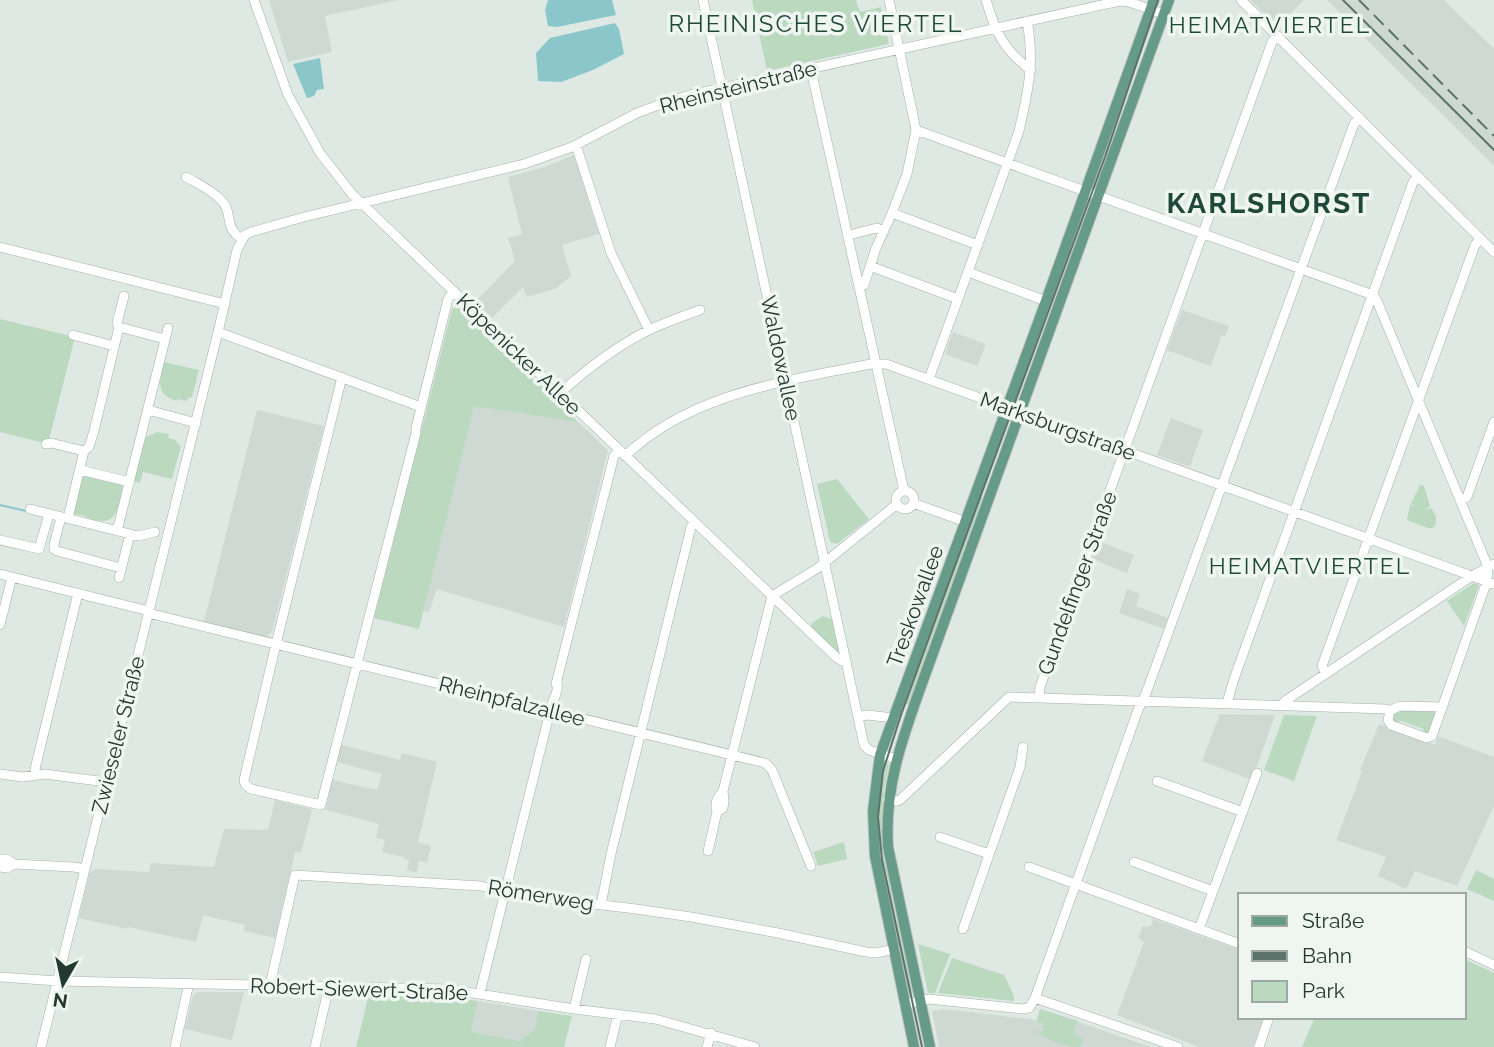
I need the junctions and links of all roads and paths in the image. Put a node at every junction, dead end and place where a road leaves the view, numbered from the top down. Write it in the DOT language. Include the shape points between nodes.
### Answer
graph roads {
  1 [pos="254,0"];
  2 [pos="703,0"];
  3 [pos="889,0"];
  4 [pos="986,0"];
  5 [pos="1169,0"];
  6 [pos="1241,0"];
  7 [pos="1152,5"];
  8 [pos="1164,14"];
  9 [pos="1027,22"];
  10 [pos="995,29"];
  11 [pos="1278,36"];
  12 [pos="900,50"];
  13 [pos="811,69"];
  14 [pos="1031,70"];
  15 [pos="722,88"];
  16 [pos="1360,118"];
  17 [pos="916,130"];
  18 [pos="576,145"];
  19 [pos="1007,163"];
  20 [pos="187,177"];
  21 [pos="1418,177"];
  22 [pos="1086,191"];
  23 [pos="1098,195"];
  24 [pos="362,203"];
  25 [pos="892,214"];
  26 [pos="883,231"];
  27 [pos="1203,233"];
  28 [pos="849,235"];
  29 [pos="242,239"];
  30 [pos="1480,239"];
  31 [pos="978,245"];
  32 [pos="0,247"];
  33 [pos="1494,252"];
  34 [pos="870,266"];
  35 [pos="1301,269"];
  36 [pos="968,272"];
  37 [pos="860,286"];
  38 [pos="454,291"];
  39 [pos="1373,295"];
  40 [pos="124,296"];
  41 [pos="958,299"];
  42 [pos="1046,301"];
  43 [pos="225,304"];
  44 [pos="700,310"];
  45 [pos="119,327"];
  46 [pos="168,328"];
  47 [pos="649,330"];
  48 [pos="218,332"];
  49 [pos="73,335"];
  50 [pos="165,339"];
  51 [pos="114,346"];
  52 [pos="877,363"];
  53 [pos="342,377"];
  54 [pos="929,379"];
  55 [pos="786,382"];
  56 [pos="560,393"];
  57 [pos="1419,401"];
  58 [pos="421,407"];
  59 [pos="1007,407"];
  60 [pos="148,410"];
  61 [pos="1020,412"];
  62 [pos="1494,422"];
  63 [pos="196,423"];
  64 [pos="46,444"];
  65 [pos="1125,450"];
  66 [pos="84,451"];
  67 [pos="622,453"];
  68 [pos="79,470"];
  69 [pos="130,482"];
  70 [pos="1222,485"];
  71 [pos="904,491"];
  72 [pos="1460,500"];
  73 [pos="913,503"];
  74 [pos="897,504"];
  75 [pos="30,509"];
  76 [pos="1294,511"];
  77 [pos="49,514"];
  78 [pos="64,517"];
  79 [pos="966,522"];
  80 [pos="695,523"];
  81 [pos="117,531"];
  82 [pos="155,532"];
  83 [pos="130,534"];
  84 [pos="1368,538"];
  85 [pos="0,540"];
  86 [pos="825,562"];
  87 [pos="1491,566"];
  88 [pos="121,568"];
  89 [pos="0,574"];
  90 [pos="1472,576"];
  91 [pos="12,577"];
  92 [pos="119,578"];
  93 [pos="1491,583"];
  94 [pos="78,593"];
  95 [pos="772,596"];
  96 [pos="148,612"];
  97 [pos="0,625"];
  98 [pos="276,644"];
  99 [pos="846,660"];
  100 [pos="356,664"];
  101 [pos="1326,674"];
  102 [pos="1035,697"];
  103 [pos="1143,700"];
  104 [pos="1227,703"];
  105 [pos="1282,705"];
  106 [pos="551,707"];
  107 [pos="1442,707"];
  108 [pos="1390,711"];
  109 [pos="858,717"];
  110 [pos="894,718"];
  111 [pos="641,732"];
  112 [pos="1023,747"];
  113 [pos="731,755"];
  114 [pos="880,755"];
  115 [pos="896,760"];
  116 [pos="0,774"];
  117 [pos="36,774"];
  118 [pos="1257,774"];
  119 [pos="1157,781"];
  120 [pos="106,782"];
  121 [pos="888,800"];
  122 [pos="1243,812"];
  123 [pos="940,837"];
  124 [pos="708,851"];
  125 [pos="989,854"];
  126 [pos="0,859"];
  127 [pos="1134,862"];
  128 [pos="14,864"];
  129 [pos="811,866"];
  130 [pos="0,867"];
  131 [pos="1029,867"];
  132 [pos="84,869"];
  133 [pos="1076,884"];
  134 [pos="1213,891"];
  135 [pos="505,893"];
  136 [pos="601,905"];
  137 [pos="963,929"];
  138 [pos="1199,929"];
  139 [pos="1238,943"];
  140 [pos="895,949"];
  141 [pos="1466,952"];
  142 [pos="586,959"];
  143 [pos="1494,965"];
  144 [pos="0,977"];
  145 [pos="58,981"];
  146 [pos="190,983"];
  147 [pos="270,985"];
  148 [pos="329,986"];
  149 [pos="480,993"];
  150 [pos="1035,998"];
  151 [pos="920,1001"];
  152 [pos="905,1004"];
  153 [pos="574,1009"];
  154 [pos="618,1014"];
  155 [pos="1268,1019"];
  156 [pos="710,1033"];
  157 [pos="41,1047"];
  158 [pos="175,1047"];
  159 [pos="315,1047"];
  160 [pos="610,1047"];
  161 [pos="707,1047"];
  162 [pos="755,1047"];
  163 [pos="914,1047"];
  164 [pos="930,1047"];
  165 [pos="1178,1047"];
  166 [pos="1259,1047"];
  1 -- 24 [label="street, Köpenicker Allee" via="296,111 325,161"];
  2 -- 15 [label="street, Waldowallee"];
  3 -- 12 [label="street"];
  4 -- 10 [label="street"];
  5 -- 8 [label="main road, Treskowallee"];
  6 -- 11 [label="street"];
  7 -- 8 [label="street, Rheinsteinstraße"];
  7 -- 9 [label="street, Rheinsteinstraße" via="1120,1"];
  7 -- 22 [label="main road, Treskowallee"];
  8 -- 23 [label="main road, Treskowallee"];
  9 -- 10 [label="street, Rheinsteinstraße"];
  9 -- 14 [label="street"];
  10 -- 12 [label="street, Rheinsteinstraße"];
  10 -- 14 [label="street" via="1008,50"];
  11 -- 16 [label="street"];
  11 -- 27 [label="street, Gundelfinger Straße"];
  12 -- 13 [label="street, Rheinsteinstraße"];
  12 -- 17 [label="street"];
  13 -- 15 [label="street, Rheinsteinstraße"];
  13 -- 28 [label="street"];
  14 -- 19 [label="street" via="1019,131"];
  15 -- 18 [label="street, Rheinsteinstraße" via="636,113"];
  15 -- 55 [label="street, Waldowallee"];
  16 -- 21 [label="street"];
  16 -- 35 [label="street"];
  17 -- 19 [label="street"];
  17 -- 25 [label="street"];
  18 -- 24 [label="street, Rheinsteinstraße" via="524,164"];
  18 -- 47 [label="street" via="611,253"];
  19 -- 22 [label="street"];
  19 -- 31 [label="street"];
  20 -- 29 [label="street" via="222,200 231,231"];
  21 -- 30 [label="street"];
  21 -- 39 [label="street"];
  22 -- 23 [label="street"];
  22 -- 42 [label="main road, Treskowallee"];
  23 -- 27 [label="street"];
  23 -- 61 [label="main road, Treskowallee"];
  24 -- 29 [label="street, Rheinsteinstraße" via="257,229"];
  24 -- 38 [label="street, Köpenicker Allee"];
  25 -- 26 [label="street"];
  25 -- 31 [label="street"];
  26 -- 28 [label="street" via="877,228"];
  26 -- 34 [label="street"];
  27 -- 35 [label="street"];
  27 -- 65 [label="street, Gundelfinger Straße"];
  28 -- 37 [label="street"];
  29 -- 43 [label="street, Zwieseler Straße"];
  30 -- 33 [label="street"];
  30 -- 57 [label="street"];
  31 -- 36 [label="street"];
  32 -- 43 [label="street"];
  34 -- 37 [label="street"];
  34 -- 41 [label="street"];
  35 -- 39 [label="street"];
  35 -- 70 [label="street"];
  36 -- 41 [label="street"];
  36 -- 42 [label="street"];
  37 -- 52 [label="street"];
  38 -- 56 [label="street, Köpenicker Allee"];
  38 -- 58 [label="street" via="448,299"];
  39 -- 57 [label="street"];
  39 -- 76 [label="street"];
  40 -- 45 [label="street"];
  41 -- 54 [label="street"];
  42 -- 59 [label="main road, Treskowallee"];
  43 -- 48 [label="street, Zwieseler Straße"];
  44 -- 47 [label="street"];
  45 -- 50 [label="street"];
  45 -- 51 [label="street"];
  46 -- 50 [label="street"];
  47 -- 56 [label="street" via="585,371"];
  48 -- 53 [label="street"];
  48 -- 63 [label="street, Zwieseler Straße"];
  49 -- 51 [label="street"];
  50 -- 60 [label="street"];
  51 -- 66 [label="street" via="89,447"];
  52 -- 54 [label="street, Marksburgstraße"];
  52 -- 55 [label="street, Marksburgstraße"];
  52 -- 71 [label="street"];
  53 -- 58 [label="street"];
  53 -- 98 [label="street"];
  54 -- 59 [label="street, Marksburgstraße"];
  55 -- 67 [label="street, Marksburgstraße" via="700,407"];
  55 -- 86 [label="street, Waldowallee"];
  56 -- 67 [label="street, Köpenicker Allee"];
  57 -- 72 [label="street"];
  57 -- 84 [label="street"];
  58 -- 100 [label="street"];
  59 -- 61 [label="street, Marksburgstraße"];
  59 -- 79 [label="main road, Treskowallee"];
  60 -- 63 [label="street"];
  60 -- 69 [label="street"];
  61 -- 65 [label="street, Marksburgstraße"];
  61 -- 115 [label="main road, Treskowallee"];
  62 -- 72 [label="street" via="1466,497"];
  63 -- 96 [label="street, Zwieseler Straße"];
  64 -- 66 [label="street"];
  65 -- 70 [label="street, Marksburgstraße"];
  65 -- 102 [label="street, Gundelfinger Straße"];
  66 -- 68 [label="street"];
  67 -- 80 [label="street, Köpenicker Allee"];
  67 -- 106 [label="street" via="614,456"];
  68 -- 69 [label="street"];
  68 -- 78 [label="street"];
  69 -- 81 [label="street"];
  70 -- 76 [label="street, Marksburgstraße"];
  70 -- 103 [label="street"];
  71 -- 73 [label="street" via="911,494"];
  71 -- 74 [label="street" via="897,496"];
  72 -- 87 [label="street"];
  73 -- 74 [label="street" via="906,509"];
  73 -- 79 [label="street"];
  74 -- 86 [label="street"];
  75 -- 77 [label="street"];
  76 -- 84 [label="street, Marksburgstraße"];
  76 -- 104 [label="street"];
  77 -- 78 [label="street"];
  77 -- 85 [label="street" via="41,548"];
  78 -- 81 [label="street"];
  78 -- 88 [label="street" via="54,549"];
  79 -- 110 [label="main road, Treskowallee"];
  80 -- 95 [label="street, Köpenicker Allee"];
  80 -- 111 [label="street"];
  81 -- 83 [label="street"];
  82 -- 83 [label="street"];
  83 -- 88 [label="street"];
  84 -- 90 [label="street, Marksburgstraße"];
  84 -- 101 [label="street" via="1322,666"];
  86 -- 95 [label="street"];
  86 -- 99 [label="street, Waldowallee"];
  87 -- 90 [label="street"];
  87 -- 93 [label="street"];
  88 -- 92 [label="street"];
  89 -- 91 [label="street, Rheinpfalzallee"];
  90 -- 93 [label="street, Marksburgstraße"];
  90 -- 101 [label="street"];
  91 -- 94 [label="street, Rheinpfalzallee"];
  91 -- 97 [label="street"];
  93 -- 107 [label="street"];
  94 -- 96 [label="street, Rheinpfalzallee"];
  94 -- 117 [label="street"];
  95 -- 99 [label="street, Köpenicker Allee" via="838,660"];
  95 -- 113 [label="street"];
  96 -- 98 [label="street, Rheinpfalzallee"];
  96 -- 120 [label="street, Zwieseler Straße"];
  98 -- 100 [label="street, Rheinpfalzallee"];
  98 -- 100 [label="street" via="244,780 251,789 321,805"];
  99 -- 109 [label="street, Waldowallee"];
  100 -- 106 [label="street, Rheinpfalzallee"];
  101 -- 105 [label="street"];
  102 -- 103 [label="street"];
  102 -- 121 [label="street" via="1007,698 901,799"];
  103 -- 104 [label="street"];
  103 -- 133 [label="street"];
  104 -- 105 [label="street"];
  105 -- 108 [label="street"];
  106 -- 111 [label="street, Rheinpfalzallee"];
  106 -- 135 [label="street"];
  107 -- 108 [label="street" via="1399,706"];
  107 -- 108 [label="street" via="1432,736 1427,738 1391,725"];
  109 -- 110 [label="street"];
  109 -- 114 [label="street, Waldowallee" via="864,745"];
  110 -- 114 [label="main road, Treskowallee"];
  111 -- 113 [label="street, Rheinpfalzallee"];
  111 -- 136 [label="street"];
  112 -- 125 [label="street"];
  113 -- 124 [label="street" via="723,808 717,812"];
  113 -- 129 [label="street, Rheinpfalzallee" via="769,766"];
  114 -- 115 [label="street"];
  114 -- 140 [label="main road, Treskowallee" via="873,838"];
  115 -- 121 [label="main road, Treskowallee"];
  116 -- 117 [label="street"];
  117 -- 120 [label="street"];
  118 -- 122 [label="street"];
  119 -- 122 [label="street"];
  120 -- 132 [label="street, Zwieseler Straße"];
  121 -- 151 [label="main road, Treskowallee" via="888,847"];
  122 -- 134 [label="street"];
  123 -- 125 [label="street"];
  125 -- 137 [label="street"];
  126 -- 128 [label="street"];
  127 -- 134 [label="street"];
  128 -- 130 [label="street"];
  128 -- 132 [label="street"];
  131 -- 133 [label="street"];
  132 -- 145 [label="street, Zwieseler Straße"];
  133 -- 138 [label="street"];
  133 -- 150 [label="street"];
  134 -- 138 [label="street"];
  135 -- 136 [label="street, Römerweg"];
  135 -- 147 [label="street, Römerweg" via="481,886 295,875"];
  135 -- 149 [label="street"];
  136 -- 140 [label="street, Römerweg" via="706,920 866,952"];
  138 -- 139 [label="street"];
  140 -- 152 [label="main road, Treskowallee"];
  141 -- 143 [label="street"];
  142 -- 153 [label="street"];
  144 -- 145 [label="street, Robert-Siewert-Straße"];
  145 -- 146 [label="street, Robert-Siewert-Straße"];
  145 -- 157 [label="street, Zwieseler Straße"];
  146 -- 147 [label="street, Robert-Siewert-Straße"];
  146 -- 158 [label="street"];
  147 -- 148 [label="street, Robert-Siewert-Straße"];
  148 -- 149 [label="street, Robert-Siewert-Straße"];
  148 -- 159 [label="street"];
  149 -- 153 [label="street, Robert-Siewert-Straße"];
  150 -- 151 [label="street" via="1023,1009"];
  150 -- 165 [label="street"];
  151 -- 152 [label="street"];
  151 -- 164 [label="main road, Treskowallee"];
  152 -- 163 [label="main road, Treskowallee"];
  153 -- 154 [label="street, Robert-Siewert-Straße"];
  154 -- 156 [label="street, Robert-Siewert-Straße"];
  154 -- 160 [label="street"];
  155 -- 166 [label="street"];
  156 -- 161 [label="street"];
  156 -- 162 [label="street, Robert-Siewert-Straße"];
}
